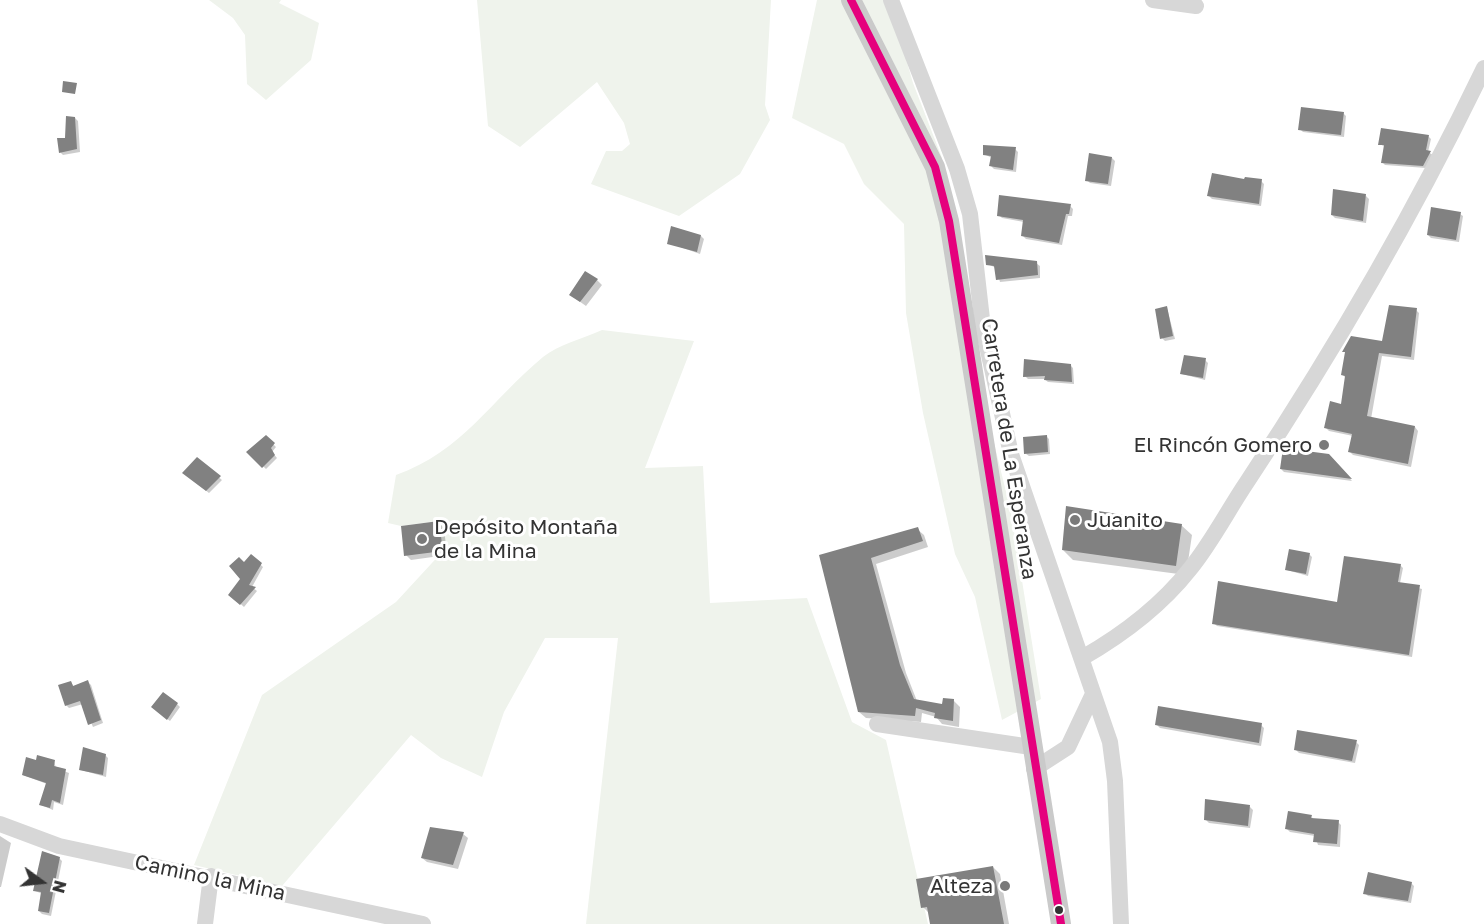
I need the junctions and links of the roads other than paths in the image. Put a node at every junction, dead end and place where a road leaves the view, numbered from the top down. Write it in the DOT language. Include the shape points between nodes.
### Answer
graph roads {
  1 [pos="850,0"];
  2 [pos="891,0"];
  3 [pos="1153,0"];
  4 [pos="1196,6"];
  5 [pos="1484,69"];
  6 [pos="1082,658"];
  7 [pos="1093,694"];
  8 [pos="877,724"];
  9 [pos="1031,747"];
  10 [pos="1034,769"];
  11 [pos="0,824"];
  12 [pos="211,876"];
  13 [pos="363,918"];
  14 [pos="205,924"];
  15 [pos="423,924"];
  16 [pos="1060,924"];
  17 [pos="1121,924"];
  1 -- 9 [label="main road, Carretera de La Esperanza" via="935,167 949,221"];
  2 -- 6 [label="street" via="957,169 970,214 983,328 1011,454"];
  3 -- 4 [label="street"];
  5 -- 6 [label="street" via="1357,308 1191,568 1143,618"];
  6 -- 7 [label="street"];
  7 -- 10 [label="street" via="1068,747"];
  7 -- 17 [label="street" via="1110,742 1115,781"];
  8 -- 9 [label="street"];
  9 -- 10 [label="main road, Carretera de La Esperanza"];
  10 -- 16 [label="main road, Carretera de La Esperanza"];
  11 -- 12 [label="street, Camino la Mina" via="59,846"];
  12 -- 13 [label="street, Camino la Mina"];
  12 -- 14 [label="street"];
  13 -- 15 [label="street, Camino la Mina"];
}
